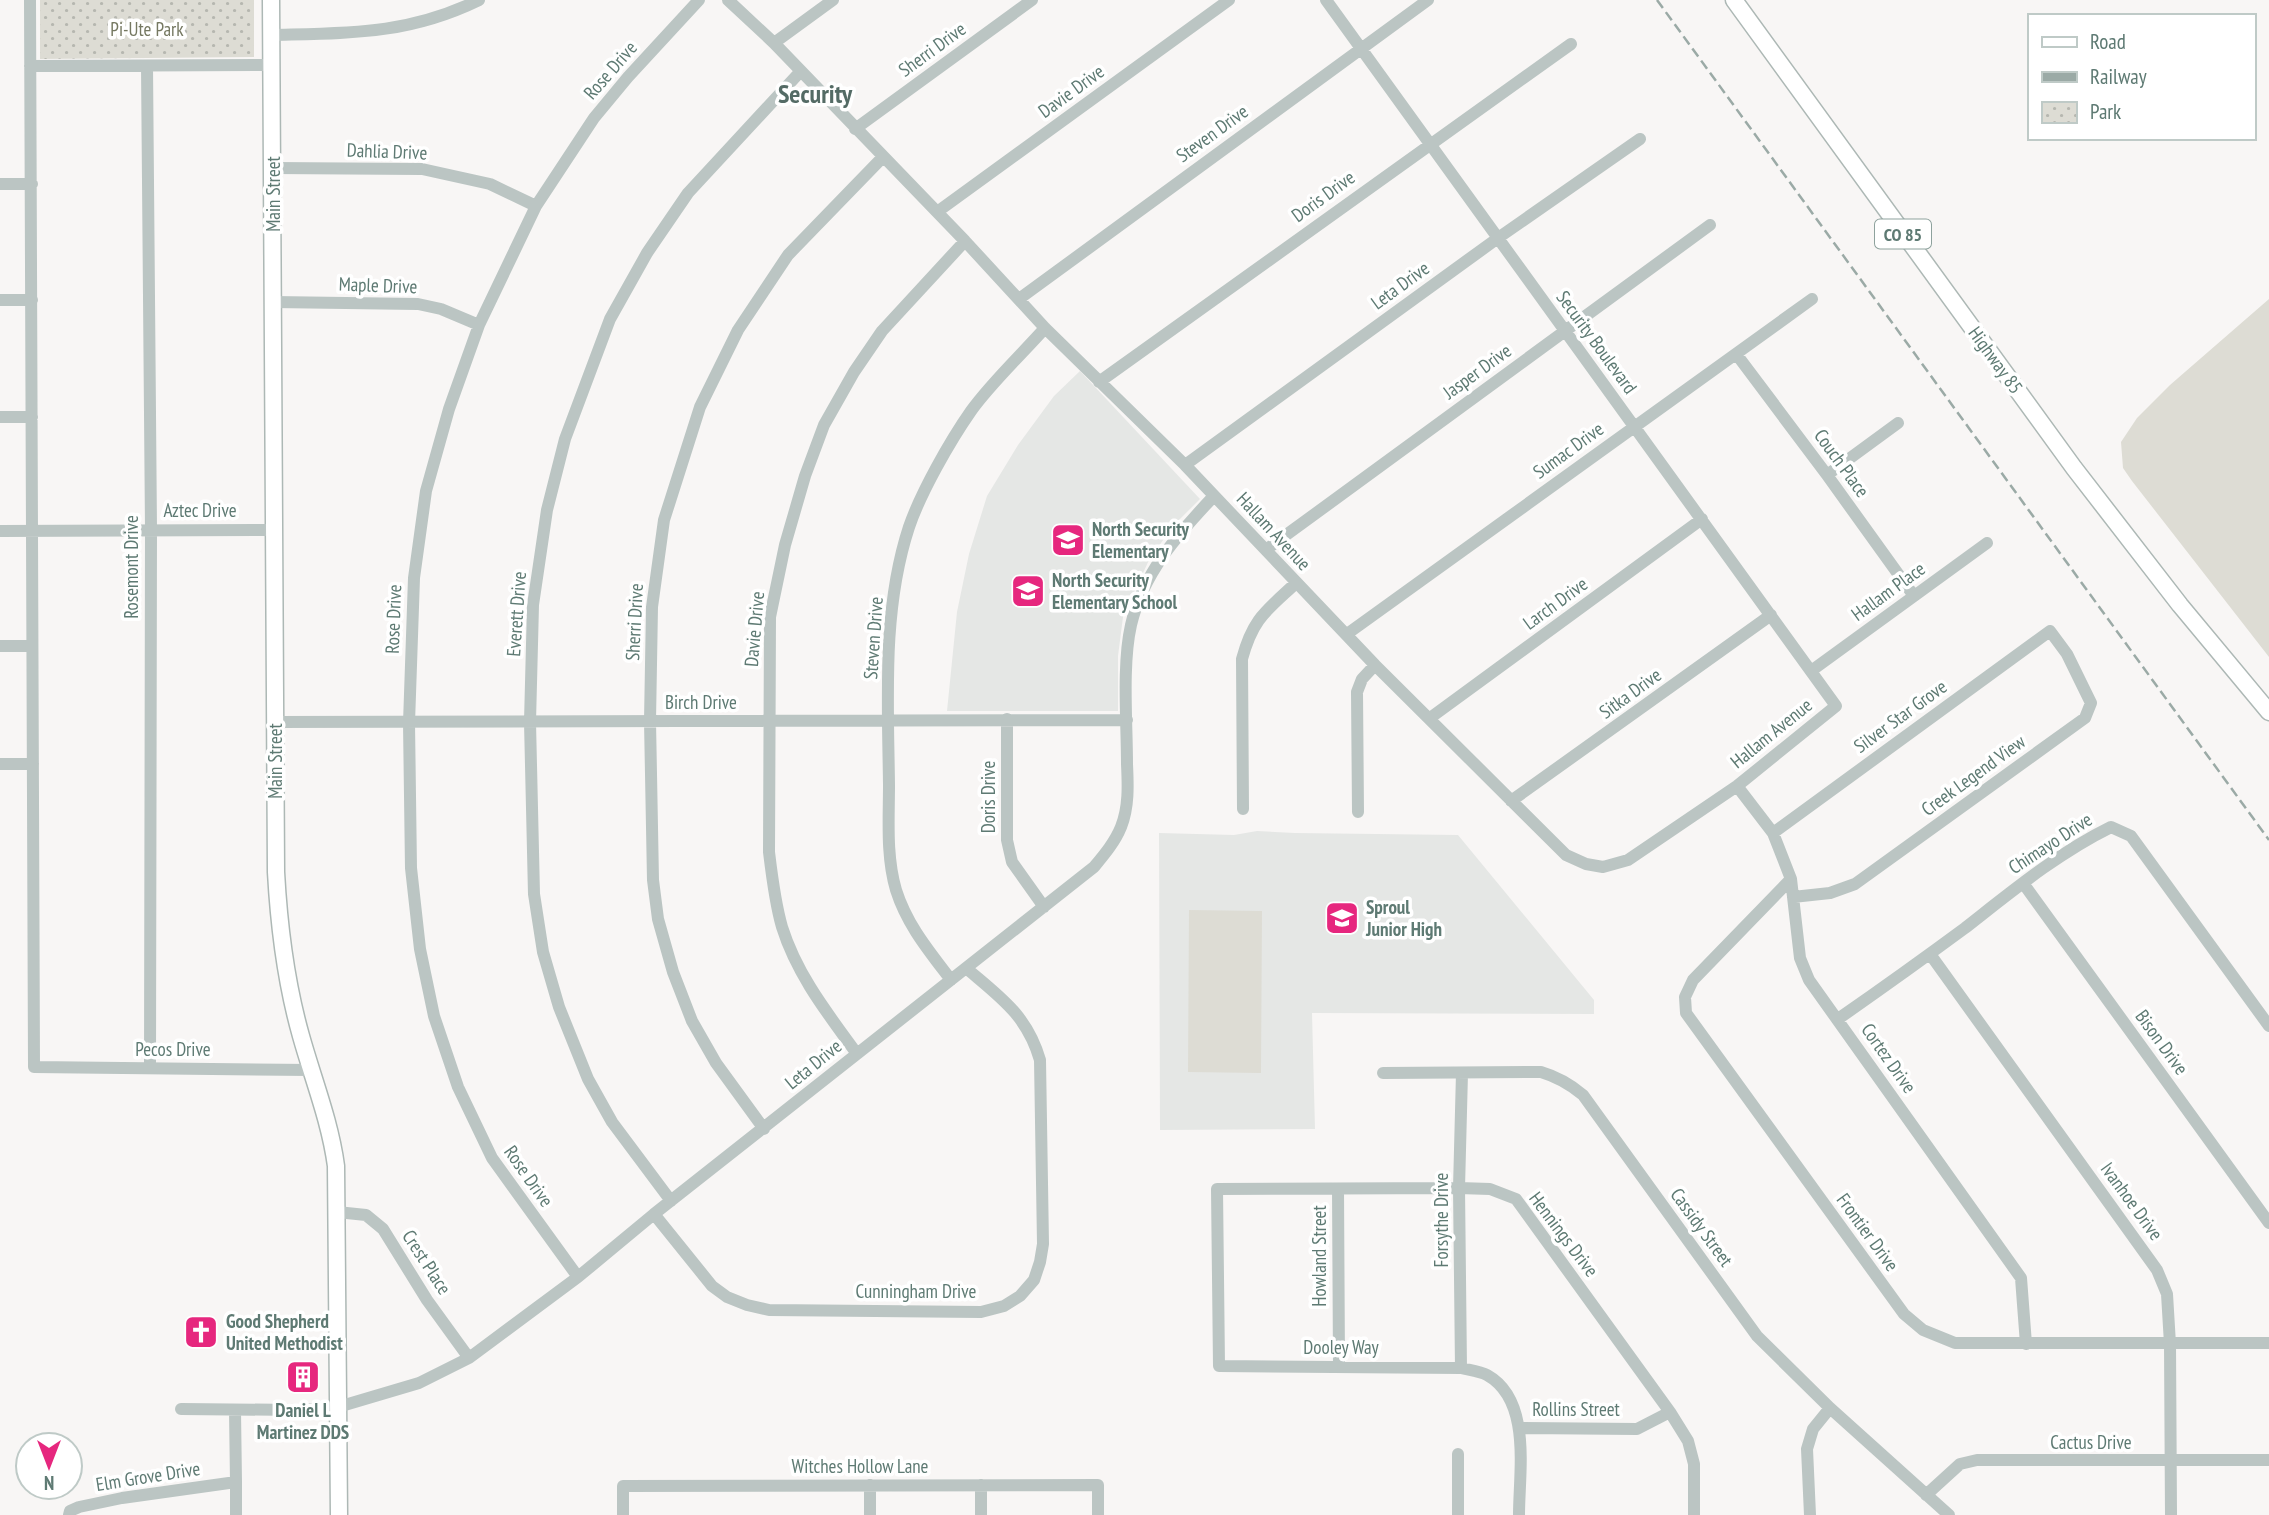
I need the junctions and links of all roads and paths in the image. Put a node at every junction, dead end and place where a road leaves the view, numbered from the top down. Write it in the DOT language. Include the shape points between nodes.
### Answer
graph roads {
  1 [pos="30,0"];
  2 [pos="271,0"];
  3 [pos="479,0"];
  4 [pos="699,0"];
  5 [pos="728,0"];
  6 [pos="833,0"];
  7 [pos="1032,0"];
  8 [pos="1229,0"];
  9 [pos="1326,0"];
  10 [pos="1428,0"];
  11 [pos="1734,0"];
  12 [pos="271,35"];
  13 [pos="774,43"];
  14 [pos="1571,44"];
  15 [pos="1361,48"];
  16 [pos="271,65"];
  17 [pos="30,66"];
  18 [pos="147,66"];
  19 [pos="800,72"];
  20 [pos="855,128"];
  21 [pos="1640,139"];
  22 [pos="1430,143"];
  23 [pos="882,158"];
  24 [pos="273,168"];
  25 [pos="0,184"];
  26 [pos="32,184"];
  27 [pos="536,206"];
  28 [pos="937,212"];
  29 [pos="1710,225"];
  30 [pos="1498,238"];
  31 [pos="965,241"];
  32 [pos="1019,299"];
  33 [pos="1812,299"];
  34 [pos="0,300"];
  35 [pos="32,300"];
  36 [pos="273,302"];
  37 [pos="479,325"];
  38 [pos="1045,328"];
  39 [pos="1565,331"];
  40 [pos="1737,355"];
  41 [pos="1099,382"];
  42 [pos="0,417"];
  43 [pos="32,417"];
  44 [pos="1898,423"];
  45 [pos="1634,426"];
  46 [pos="1185,465"];
  47 [pos="1828,475"];
  48 [pos="1214,496"];
  49 [pos="1702,519"];
  50 [pos="150,529"];
  51 [pos="273,530"];
  52 [pos="0,531"];
  53 [pos="33,531"];
  54 [pos="1987,543"];
  55 [pos="1267,548"];
  56 [pos="1296,583"];
  57 [pos="1914,596"];
  58 [pos="1771,615"];
  59 [pos="2050,631"];
  60 [pos="1347,634"];
  61 [pos="0,646"];
  62 [pos="32,646"];
  63 [pos="1375,664"];
  64 [pos="1811,671"];
  65 [pos="1836,706"];
  66 [pos="2269,712"];
  67 [pos="1430,718"];
  68 [pos="1007,719"];
  69 [pos="1127,720"];
  70 [pos="650,721"];
  71 [pos="769,721"];
  72 [pos="888,721"];
  73 [pos="275,722"];
  74 [pos="530,722"];
  75 [pos="409,723"];
  76 [pos="0,764"];
  77 [pos="33,764"];
  78 [pos="1737,786"];
  79 [pos="1511,801"];
  80 [pos="1242,809"];
  81 [pos="1358,812"];
  82 [pos="1773,833"];
  83 [pos="1791,878"];
  84 [pos="2024,883"];
  85 [pos="1793,897"];
  86 [pos="1044,907"];
  87 [pos="1930,954"];
  88 [pos="966,968"];
  89 [pos="951,980"];
  90 [pos="1838,1019"];
  91 [pos="2269,1026"];
  92 [pos="857,1054"];
  93 [pos="150,1068"];
  94 [pos="311,1070"];
  95 [pos="1383,1073"];
  96 [pos="1462,1073"];
  97 [pos="764,1129"];
  98 [pos="1459,1188"];
  99 [pos="1217,1189"];
  100 [pos="1338,1189"];
  101 [pos="671,1201"];
  102 [pos="337,1212"];
  103 [pos="654,1214"];
  104 [pos="2269,1223"];
  105 [pos="578,1277"];
  106 [pos="2269,1343"];
  107 [pos="2026,1344"];
  108 [pos="2170,1344"];
  109 [pos="469,1358"];
  110 [pos="1339,1366"];
  111 [pos="1461,1368"];
  112 [pos="338,1407"];
  113 [pos="1830,1408"];
  114 [pos="181,1409"];
  115 [pos="235,1411"];
  116 [pos="1670,1412"];
  117 [pos="1519,1428"];
  118 [pos="1458,1454"];
  119 [pos="2269,1460"];
  120 [pos="2171,1461"];
  121 [pos="236,1482"];
  122 [pos="870,1485"];
  123 [pos="981,1485"];
  124 [pos="1926,1496"];
  125 [pos="69,1515"];
  126 [pos="236,1515"];
  127 [pos="338,1515"];
  128 [pos="623,1515"];
  129 [pos="870,1515"];
  130 [pos="981,1515"];
  131 [pos="1098,1515"];
  132 [pos="1458,1515"];
  133 [pos="1519,1515"];
  134 [pos="1694,1515"];
  135 [pos="1810,1515"];
  136 [pos="1949,1515"];
  137 [pos="2171,1515"];
  1 -- 17 [label="street"];
  2 -- 12 [label="main road, Main Street"];
  3 -- 12 [label="street" via="454,12 368,33"];
  4 -- 27 [label="street, Rose Drive" via="594,118"];
  5 -- 13 [label="street, Hallam Avenue"];
  6 -- 13 [label="street"];
  7 -- 20 [label="street, Sherri Drive"];
  8 -- 28 [label="street, Davie Drive"];
  9 -- 15 [label="street, Security Boulevard"];
  10 -- 15 [label="street, Steven Drive"];
  11 -- 66 [label="main road, Highway 85 / CO 85" via="2074,468"];
  12 -- 16 [label="main road, Main Street"];
  13 -- 19 [label="street, Hallam Avenue"];
  14 -- 22 [label="street, Doris Drive"];
  15 -- 22 [label="street, Security Boulevard"];
  15 -- 32 [label="street, Steven Drive"];
  16 -- 18 [label="street"];
  16 -- 24 [label="main road, Main Street"];
  17 -- 18 [label="street"];
  17 -- 26 [label="street"];
  18 -- 50 [label="street, Rosemont Drive"];
  19 -- 20 [label="street, Hallam Avenue"];
  19 -- 74 [label="street, Everett Drive" via="688,193 610,319 565,439 547,510 533,605"];
  20 -- 23 [label="street, Hallam Avenue"];
  21 -- 30 [label="street, Leta Drive"];
  22 -- 30 [label="street, Security Boulevard"];
  22 -- 41 [label="street, Doris Drive"];
  23 -- 28 [label="street, Hallam Avenue"];
  23 -- 70 [label="street, Sherri Drive" via="788,255 738,330 700,407 664,520 652,607"];
  24 -- 27 [label="street, Dahlia Drive" via="422,169 490,184"];
  24 -- 36 [label="main road, Main Street"];
  25 -- 26 [label="street"];
  26 -- 35 [label="street"];
  27 -- 37 [label="street, Rose Drive"];
  28 -- 31 [label="street, Hallam Avenue"];
  29 -- 39 [label="street, Jasper Drive"];
  30 -- 39 [label="street, Security Boulevard"];
  30 -- 46 [label="street, Leta Drive"];
  31 -- 32 [label="street, Hallam Avenue"];
  31 -- 71 [label="street, Davie Drive" via="882,331 824,425 785,545 770,617"];
  32 -- 38 [label="street, Hallam Avenue"];
  33 -- 40 [label="street, Sumac Drive"];
  34 -- 35 [label="street"];
  35 -- 43 [label="street"];
  36 -- 37 [label="street, Maple Drive" via="418,304"];
  36 -- 51 [label="main road, Main Street"];
  37 -- 75 [label="street, Rose Drive" via="426,491 414,578"];
  38 -- 41 [label="street, Hallam Avenue"];
  38 -- 72 [label="street, Steven Drive" via="972,409 909,527 892,604"];
  39 -- 45 [label="street, Security Boulevard"];
  39 -- 55 [label="street, Jasper Drive"];
  40 -- 45 [label="street, Sumac Drive"];
  40 -- 47 [label="street, Couch Place"];
  41 -- 46 [label="street, Hallam Avenue"];
  42 -- 43 [label="street"];
  43 -- 53 [label="street"];
  44 -- 47 [label="street"];
  45 -- 49 [label="street, Security Boulevard"];
  45 -- 60 [label="street, Sumac Drive"];
  46 -- 48 [label="street, Hallam Avenue"];
  47 -- 57 [label="street, Couch Place"];
  48 -- 55 [label="street, Hallam Avenue"];
  48 -- 69 [label="street, Leta Drive" via="1163,555 1137,603 1128,650"];
  49 -- 58 [label="street, Security Boulevard"];
  49 -- 67 [label="street, Larch Drive"];
  50 -- 51 [label="street, Aztec Drive"];
  50 -- 53 [label="street, Aztec Drive"];
  50 -- 93 [label="street, Rosemont Drive"];
  51 -- 73 [label="main road, Main Street"];
  52 -- 53 [label="street, Aztec Drive"];
  53 -- 62 [label="street"];
  54 -- 57 [label="street, Hallam Place"];
  55 -- 56 [label="street, Hallam Avenue"];
  56 -- 60 [label="street, Hallam Avenue"];
  56 -- 80 [label="street" via="1257,620 1242,659"];
  57 -- 64 [label="street, Hallam Place"];
  58 -- 64 [label="street, Security Boulevard"];
  58 -- 79 [label="street, Sitka Drive"];
  59 -- 82 [label="street, Silver Star Grove"];
  59 -- 85 [label="street, Creek Legend View" via="2091,703 2085,718 1855,884"];
  60 -- 63 [label="street, Hallam Avenue"];
  61 -- 62 [label="street"];
  62 -- 77 [label="street"];
  63 -- 67 [label="street, Hallam Avenue"];
  63 -- 81 [label="street" via="1357,692"];
  64 -- 65 [label="street, Security Boulevard"];
  65 -- 78 [label="street, Hallam Avenue"];
  67 -- 79 [label="street, Hallam Avenue"];
  68 -- 69 [label="street, Birch Drive"];
  68 -- 72 [label="street, Birch Drive"];
  68 -- 86 [label="street, Doris Drive" via="1007,840 1012,862"];
  69 -- 86 [label="street, Leta Drive" via="1128,802 1121,828 1094,866"];
  70 -- 71 [label="street, Birch Drive"];
  70 -- 74 [label="street, Birch Drive"];
  70 -- 97 [label="street, Sherri Drive" via="658,919 692,1021"];
  71 -- 72 [label="street, Birch Drive"];
  71 -- 92 [label="street, Davie Drive" via="769,852 783,928 807,985"];
  72 -- 89 [label="street, Steven Drive" via="890,859 895,887 915,932"];
  73 -- 75 [label="street, Birch Drive"];
  73 -- 94 [label="main road, Main Street" via="278,901 292,997"];
  74 -- 75 [label="street, Birch Drive"];
  74 -- 101 [label="street, Everett Drive" via="534,894 543,952 559,1007 588,1079 612,1122"];
  75 -- 105 [label="street, Rose Drive" via="411,868 420,949 434,1016 458,1087 492,1158"];
  76 -- 77 [label="street"];
  77 -- 93 [label="street, Pecos Drive" via="34,1067"];
  78 -- 79 [label="street, Hallam Avenue" via="1628,860 1603,866 1566,855"];
  78 -- 82 [label="street, Cortez Drive"];
  82 -- 83 [label="street, Cortez Drive"];
  83 -- 85 [label="street, Cortez Drive"];
  83 -- 107 [label="street, Frontier Drive" via="1693,980 1685,997 1686,1013 1904,1314 1923,1329 1955,1343"];
  84 -- 87 [label="street, Chimayo Drive"];
  84 -- 91 [label="street, Chimayo Drive" via="2111,827 2131,836"];
  84 -- 104 [label="street, Bison Drive"];
  85 -- 90 [label="street, Cortez Drive" via="1800,958 1809,980"];
  86 -- 88 [label="street, Leta Drive"];
  87 -- 90 [label="street, Chimayo Drive"];
  87 -- 108 [label="street, Ivanhoe Drive" via="2157,1270 2167,1294"];
  88 -- 89 [label="street, Leta Drive"];
  88 -- 103 [label="street, Cunningham Drive" via="1025,1023 1040,1060 1043,1244 1034,1280 1020,1296 981,1312 769,1310 727,1297 712,1286"];
  89 -- 92 [label="street, Leta Drive"];
  90 -- 107 [label="street, Cortez Drive" via="2021,1278"];
  92 -- 97 [label="street, Leta Drive"];
  93 -- 94 [label="street, Pecos Drive"];
  94 -- 102 [label="main road, Main Street" via="334,1149"];
  95 -- 96 [label="street, Cassidy Street"];
  96 -- 98 [label="street, Forsythe Drive"];
  96 -- 113 [label="street, Cassidy Street" via="1541,1072 1569,1083 1584,1096 1757,1336"];
  97 -- 101 [label="street, Leta Drive"];
  98 -- 100 [label="street, Hennings Drive"];
  98 -- 111 [label="street, Forsythe Drive"];
  98 -- 116 [label="street, Hennings Drive" via="1490,1189 1516,1199"];
  99 -- 100 [label="street, Hennings Drive"];
  99 -- 110 [label="street, Dooley Way" via="1219,1366"];
  100 -- 110 [label="street, Howland Street"];
  101 -- 103 [label="street, Leta Drive"];
  102 -- 109 [label="street, Crest Place" via="366,1215 383,1228"];
  102 -- 112 [label="main road, Main Street"];
  103 -- 105 [label="street, Leta Drive"];
  105 -- 109 [label="street, Leta Drive"];
  106 -- 108 [label="street, Frontier Drive"];
  107 -- 108 [label="street, Frontier Drive"];
  108 -- 120 [label="street, Ivanhoe Drive"];
  109 -- 112 [label="street, Leta Drive" via="409,1387"];
  110 -- 111 [label="street, Dooley Way"];
  111 -- 117 [label="street, Dooley Way" via="1486,1374 1504,1388"];
  112 -- 115 [label="street, Leta Drive"];
  112 -- 127 [label="main road, Main Street"];
  113 -- 124 [label="street, Cassidy Street"];
  113 -- 135 [label="street" via="1813,1429 1807,1450"];
  114 -- 115 [label="street, Leta Drive"];
  115 -- 121 [label="street"];
  116 -- 117 [label="street, Rollins Street" via="1637,1429"];
  116 -- 134 [label="street, Hennings Drive" via="1688,1441 1694,1464"];
  117 -- 133 [label="street, Dooley Way"];
  118 -- 132 [label="street"];
  119 -- 120 [label="street, Cactus Drive"];
  120 -- 124 [label="street, Cactus Drive" via="1978,1460 1960,1464"];
  120 -- 137 [label="street, Ivanhoe Drive"];
  121 -- 125 [label="street, Elm Grove Drive" via="122,1498 79,1507"];
  121 -- 126 [label="street"];
  122 -- 123 [label="street, Witches Hollow Lane"];
  122 -- 128 [label="street, Witches Hollow Lane" via="623,1486"];
  122 -- 129 [label="street"];
  123 -- 130 [label="street"];
  123 -- 131 [label="street, Witches Hollow Lane" via="1098,1485"];
  124 -- 136 [label="street, Cassidy Street"];
}
